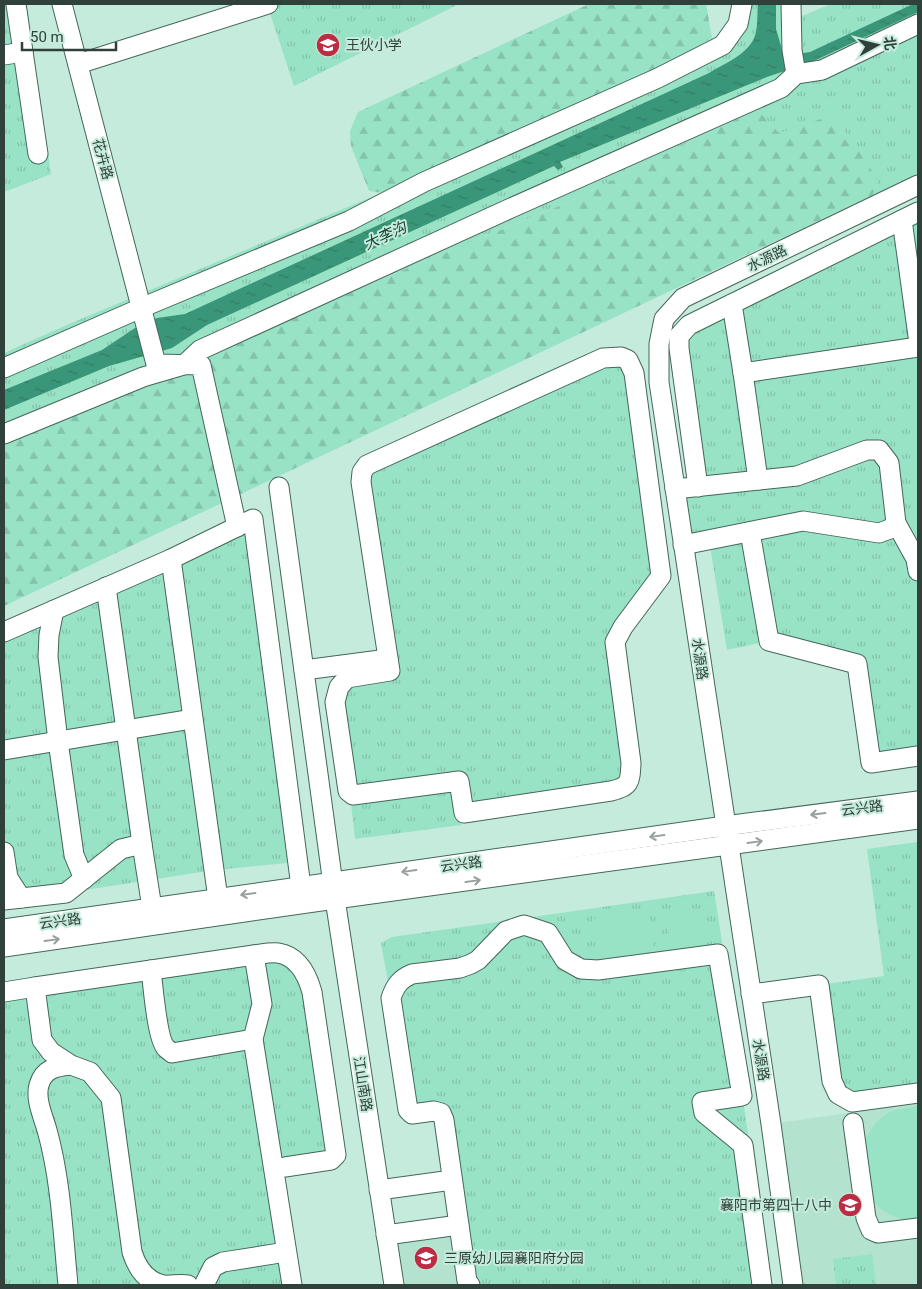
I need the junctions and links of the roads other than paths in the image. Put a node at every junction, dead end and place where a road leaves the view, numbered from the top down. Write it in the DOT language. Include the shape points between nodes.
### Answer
graph roads {
  1 [pos="16,4"];
  2 [pos="62,4"];
  3 [pos="268,4"];
  4 [pos="742,4"];
  5 [pos="791,4"];
  6 [pos="918,24"];
  7 [pos="24,52"];
  8 [pos="4,55"];
  9 [pos="78,64"];
  10 [pos="796,71"];
  11 [pos="38,154"];
  12 [pos="918,185"];
  13 [pos="910,216"];
  14 [pos="732,304"];
  15 [pos="142,311"];
  16 [pos="918,336"];
  17 [pos="918,347"];
  18 [pos="184,365"];
  19 [pos="4,368"];
  20 [pos="744,373"];
  21 [pos="4,434"];
  22 [pos="758,480"];
  23 [pos="279,487"];
  24 [pos="698,487"];
  25 [pos="675,489"];
  26 [pos="896,522"];
  27 [pos="237,527"];
  28 [pos="750,532"];
  29 [pos="683,545"];
  30 [pos="170,559"];
  31 [pos="918,571"];
  32 [pos="106,587"];
  33 [pos="54,610"];
  34 [pos="4,632"];
  35 [pos="388,659"];
  36 [pos="304,670"];
  37 [pos="192,719"];
  38 [pos="126,730"];
  39 [pos="58,741"];
  40 [pos="4,750"];
  41 [pos="918,756"];
  42 [pos="918,801"];
  43 [pos="918,820"];
  44 [pos="725,826"];
  45 [pos="142,844"];
  46 [pos="728,846"];
  47 [pos="4,852"];
  48 [pos="84,879"];
  49 [pos="301,887"];
  50 [pos="334,891"];
  51 [pos="218,898"];
  52 [pos="12,899"];
  53 [pos="152,908"];
  54 [pos="4,929"];
  55 [pos="4,947"];
  56 [pos="254,955"];
  57 [pos="151,970"];
  58 [pos="35,987"];
  59 [pos="4,992"];
  60 [pos="751,994"];
  61 [pos="253,1039"];
  62 [pos="72,1065"];
  63 [pos="764,1078"];
  64 [pos="740,1082"];
  65 [pos="918,1093"];
  66 [pos="853,1123"];
  67 [pos="285,1167"];
  68 [pos="452,1180"];
  69 [pos="379,1190"];
  70 [pos="459,1225"];
  71 [pos="918,1228"];
  72 [pos="386,1235"];
  73 [pos="286,1252"];
  74 [pos="68,1285"];
  75 [pos="165,1285"];
  76 [pos="188,1285"];
  77 [pos="204,1285"];
  78 [pos="292,1285"];
  79 [pos="394,1285"];
  80 [pos="470,1285"];
  81 [pos="762,1285"];
  82 [pos="793,1285"];
  1 -- 7 [label="street"];
  2 -- 9 [label="street, 花卉路"];
  3 -- 9 [label="street"];
  4 -- 15 [label="street" via="738,24 723,45 658,78 424,182 348,221"];
  5 -- 10 [label="street"];
  6 -- 10 [label="street" via="822,70"];
  7 -- 8 [label="street"];
  7 -- 11 [label="street"];
  9 -- 15 [label="street, 花卉路"];
  10 -- 18 [label="street" via="781,88 200,350"];
  12 -- 25 [label="street, 水源路" via="683,298 664,319 659,344 659,382"];
  13 -- 14 [label="street"];
  13 -- 16 [label="street"];
  14 -- 20 [label="street"];
  14 -- 24 [label="street" via="689,325 680,336"];
  15 -- 18 [label="street, 花卉路" via="156,364"];
  15 -- 19 [label="street"];
  17 -- 20 [label="street"];
  18 -- 21 [label="street" via="143,377"];
  18 -- 27 [label="street" via="201,365"];
  20 -- 22 [label="street"];
  22 -- 24 [label="street"];
  22 -- 26 [label="street" via="797,476 866,450 879,450 889,462"];
  23 -- 36 [label="street, 江山南路"];
  24 -- 25 [label="street"];
  25 -- 29 [label="street, 水源路"];
  26 -- 28 [label="street" via="890,529 879,533 803,521"];
  26 -- 31 [label="street" via="916,559"];
  27 -- 30 [label="street"];
  27 -- 49 [label="street" via="253,519"];
  28 -- 29 [label="street"];
  28 -- 41 [label="street" via="769,641 857,664 871,763"];
  29 -- 44 [label="street, 水源路"];
  30 -- 32 [label="street"];
  30 -- 37 [label="street"];
  32 -- 33 [label="street"];
  32 -- 38 [label="street"];
  33 -- 34 [label="street"];
  33 -- 39 [label="street" via="48,657"];
  35 -- 35 [label="street" via="390,671 347,678 339,687 335,702 348,791 353,795 458,781 464,813 611,791 624,787 630,780 631,763 615,642 662,576 634,372 628,360 603,358 367,465 361,482"];
  35 -- 36 [label="street"];
  36 -- 50 [label="street, 江山南路"];
  37 -- 38 [label="street"];
  37 -- 51 [label="street"];
  38 -- 39 [label="street"];
  38 -- 45 [label="street"];
  39 -- 40 [label="street"];
  39 -- 48 [label="street" via="74,855"];
  42 -- 44 [label="street, 云兴路, one-way"];
  46 -- 43 [label="street, 云兴路, one-way"];
  44 -- 46 [label="street, 水源路"];
  44 -- 50 [label="street, 云兴路, one-way"];
  45 -- 48 [label="street" via="121,849"];
  45 -- 53 [label="street"];
  50 -- 46 [label="street, 云兴路, one-way"];
  46 -- 60 [label="street, 水源路"];
  47 -- 52 [label="street"];
  48 -- 52 [label="street" via="66,893"];
  49 -- 50 [label="street, 云兴路"];
  49 -- 51 [label="street, 云兴路, one-way"];
  55 -- 50 [label="street, 云兴路, one-way"];
  50 -- 69 [label="street, 江山南路"];
  51 -- 53 [label="street, 云兴路"];
  53 -- 54 [label="street, 云兴路"];
  56 -- 57 [label="street"];
  56 -- 61 [label="street" via="262,1004"];
  56 -- 67 [label="street" via="278,953 296,961 308,978 336,1155 331,1160"];
  57 -- 58 [label="street"];
  57 -- 61 [label="street" via="160,1035 172,1053"];
  58 -- 59 [label="street"];
  58 -- 62 [label="street" via="42,1040 51,1052"];
  60 -- 63 [label="street, 水源路"];
  60 -- 65 [label="street" via="819,985 832,1081 838,1094 852,1102"];
  61 -- 73 [label="street"];
  62 -- 74 [label="street" via="52,1068 38,1087 38,1100 60,1196"];
  62 -- 75 [label="street" via="90,1072 111,1098 136,1266 150,1280"];
  63 -- 64 [label="street"];
  63 -- 82 [label="street, 水源路"];
  64 -- 68 [label="street" via="718,954 581,970 565,960 548,933 524,925 506,930 478,960 460,968 405,977 394,986 391,998 408,1110 412,1114 442,1113"];
  64 -- 81 [label="street" via="742,1096 702,1102 704,1113 743,1145"];
  66 -- 71 [label="street" via="866,1218 871,1230 878,1233"];
  68 -- 69 [label="street"];
  68 -- 70 [label="street"];
  69 -- 72 [label="street, 江山南路"];
  70 -- 72 [label="street"];
  70 -- 80 [label="street"];
  72 -- 79 [label="street, 江山南路"];
  73 -- 77 [label="street" via="222,1262 213,1267"];
  73 -- 78 [label="street"];
  75 -- 76 [label="street"];
}
